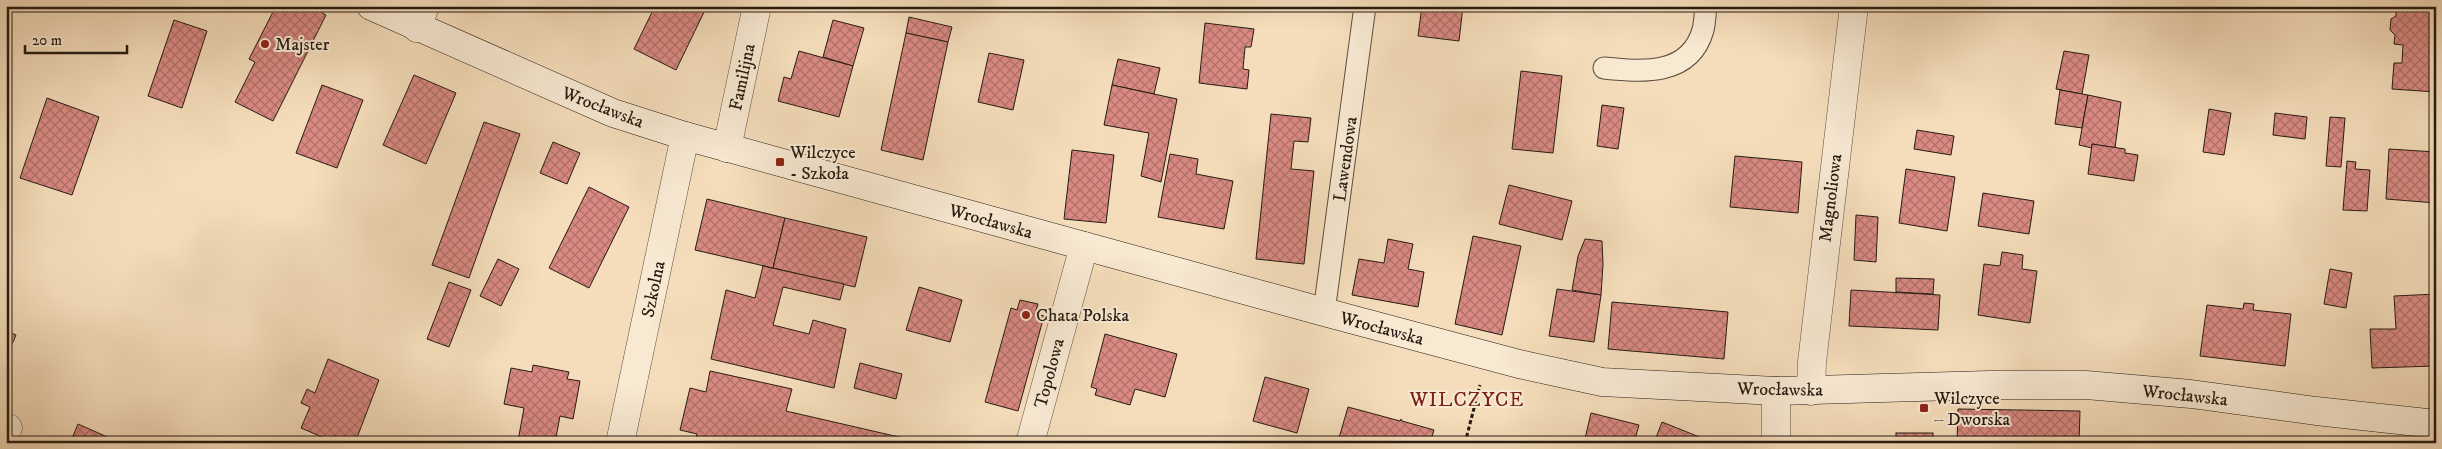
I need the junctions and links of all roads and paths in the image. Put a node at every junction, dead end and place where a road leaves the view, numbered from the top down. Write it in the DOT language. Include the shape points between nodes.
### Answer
graph roads {
  1 [pos="371,6"];
  2 [pos="757,6"];
  3 [pos="1365,6"];
  4 [pos="1706,6"];
  5 [pos="1854,6"];
  6 [pos="421,17"];
  7 [pos="1604,68"];
  8 [pos="685,136"];
  9 [pos="726,148"];
  10 [pos="1084,246"];
  11 [pos="1324,312"];
  12 [pos="1488,356"];
  13 [pos="1776,391"];
  14 [pos="1811,391"];
  15 [pos="2436,424"];
  16 [pos="620,443"];
  17 [pos="1030,443"];
  18 [pos="1465,443"];
  19 [pos="1776,443"];
  1 -- 6 [label="street, Wrocławska"];
  2 -- 9 [label="street, Familijna"];
  3 -- 11 [label="lane, Lawendowa"];
  4 -- 7 [label="lane" via="1700,40 1692,53 1679,63 1648,71"];
  5 -- 14 [label="street, Magnoliowa" via="1831,188"];
  6 -- 8 [label="street, Wrocławska" via="613,113"];
  8 -- 9 [label="street, Wrocławska"];
  8 -- 16 [label="street, Szkolna"];
  9 -- 10 [label="street, Wrocławska"];
  10 -- 11 [label="street, Wrocławska"];
  10 -- 17 [label="street, Topolowa"];
  11 -- 12 [label="street, Wrocławska"];
  12 -- 13 [label="street, Wrocławska" via="1602,382"];
  12 -- 18 [label="path"];
  13 -- 14 [label="street, Wrocławska"];
  13 -- 19 [label="street"];
  14 -- 15 [label="street, Wrocławska" via="1989,385 2086,386 2191,394"];
}
